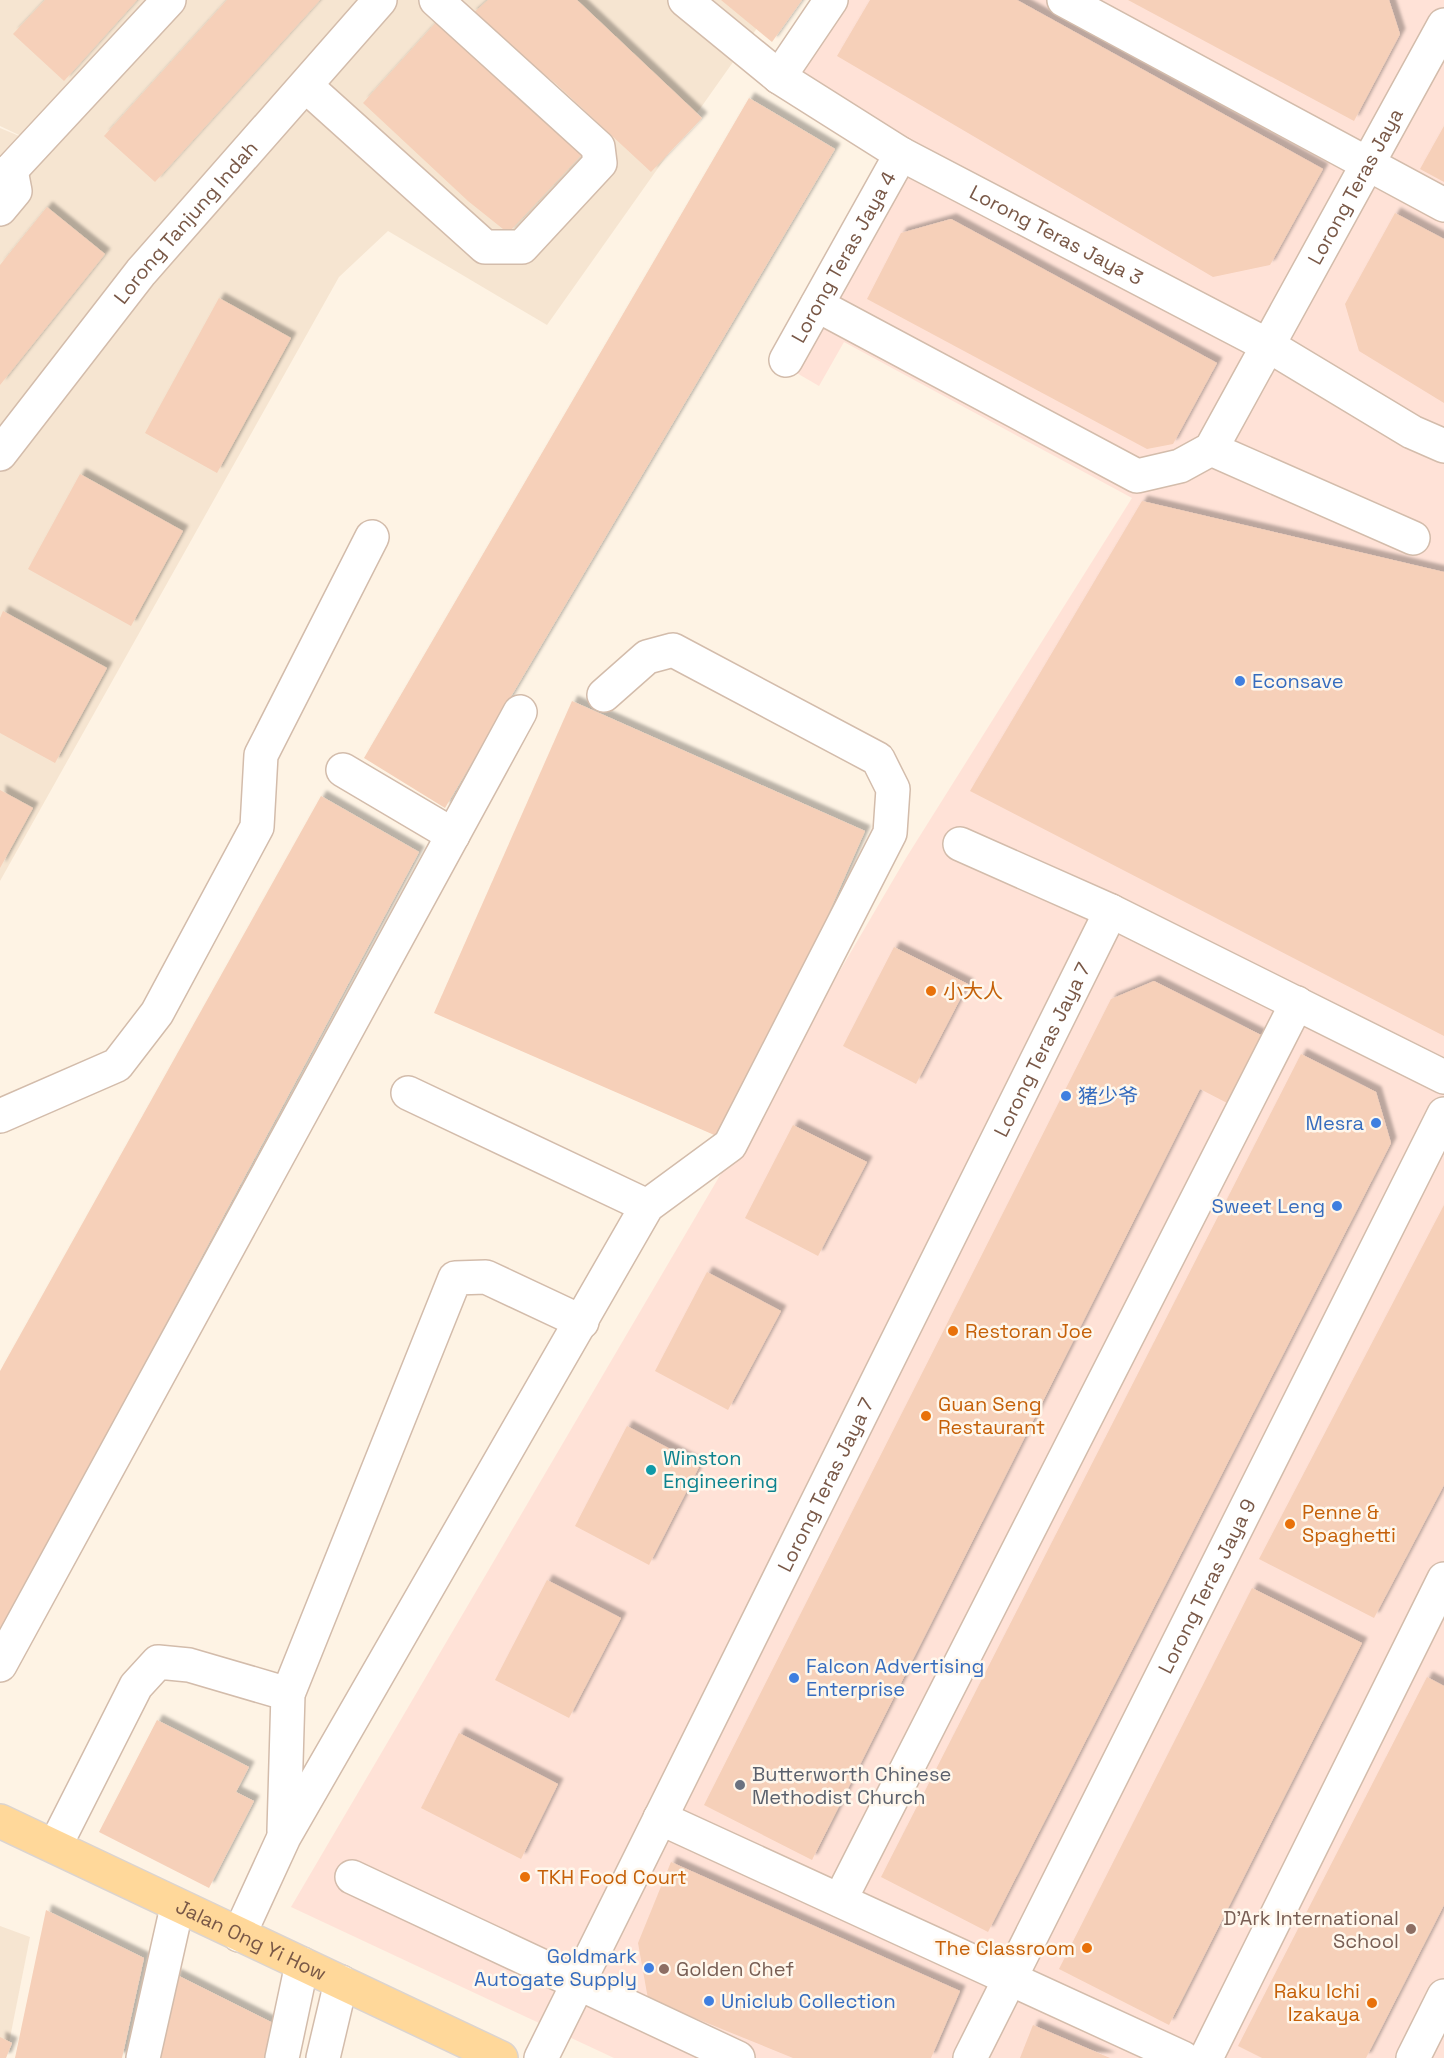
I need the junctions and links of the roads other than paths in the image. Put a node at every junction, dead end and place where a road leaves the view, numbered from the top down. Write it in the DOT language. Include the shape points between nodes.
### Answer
graph roads {
  1 [pos="169,0"];
  2 [pos="380,0"];
  3 [pos="436,0"];
  4 [pos="685,0"];
  5 [pos="831,0"];
  6 [pos="1064,0"];
  7 [pos="1444,25"];
  8 [pos="779,77"];
  9 [pos="306,86"];
  10 [pos="902,154"];
  11 [pos="1368,165"];
  12 [pos="5,167"];
  13 [pos="1444,205"];
  14 [pos="0,209"];
  15 [pos="817,305"];
  16 [pos="1269,346"];
  17 [pos="786,360"];
  18 [pos="1444,446"];
  19 [pos="1211,449"];
  20 [pos="0,454"];
  21 [pos="372,537"];
  22 [pos="1413,538"];
  23 [pos="604,695"];
  24 [pos="520,712"];
  25 [pos="343,770"];
  26 [pos="453,835"];
  27 [pos="960,844"];
  28 [pos="1111,910"];
  29 [pos="1297,1003"];
  30 [pos="1444,1077"];
  31 [pos="408,1093"];
  32 [pos="1444,1114"];
  33 [pos="0,1116"];
  34 [pos="646,1206"];
  35 [pos="582,1322"];
  36 [pos="1444,1579"];
  37 [pos="0,1665"];
  38 [pos="288,1694"];
  39 [pos="660,1818"];
  40 [pos="0,1821"];
  41 [pos="284,1837"];
  42 [pos="56,1846"];
  43 [pos="352,1877"];
  44 [pos="840,1900"];
  45 [pos="177,1907"];
  46 [pos="239,1935"];
  47 [pos="302,1964"];
  48 [pos="1009,1978"];
  49 [pos="341,1982"];
  50 [pos="577,1985"];
  51 [pos="1444,1996"];
  52 [pos="494,2057"];
  53 [pos="143,2058"];
  54 [pos="282,2058"];
  55 [pos="323,2058"];
  56 [pos="542,2058"];
  57 [pos="738,2058"];
  58 [pos="970,2058"];
  59 [pos="1183,2058"];
  60 [pos="1206,2058"];
  61 [pos="1413,2058"];
  1 -- 12 [label="street"];
  2 -- 9 [label="street, Lorong Tanjung Indah"];
  3 -- 9 [label="street" via="598,147 600,163 522,248 485,247"];
  4 -- 8 [label="street, Lorong Teras Jaya 3"];
  5 -- 8 [label="street"];
  6 -- 11 [label="street"];
  7 -- 11 [label="street, Lorong Teras Jaya"];
  8 -- 10 [label="street, Lorong Teras Jaya 3"];
  9 -- 20 [label="street, Lorong Tanjung Indah" via="141,272"];
  10 -- 15 [label="street, Lorong Teras Jaya 4"];
  10 -- 16 [label="street, Lorong Teras Jaya 3"];
  11 -- 13 [label="street"];
  11 -- 16 [label="street, Lorong Teras Jaya"];
  12 -- 14 [label="street" via="15,191"];
  15 -- 17 [label="street, Lorong Teras Jaya 4"];
  15 -- 19 [label="street" via="1137,476 1180,465"];
  16 -- 18 [label="street, Lorong Teras Jaya 3" via="1412,432"];
  16 -- 19 [label="street, Lorong Teras Jaya"];
  19 -- 22 [label="street"];
  21 -- 33 [label="street" via="261,755 257,827 157,1013 117,1065"];
  23 -- 34 [label="street" via="647,657 674,650 878,759 893,789 890,833 730,1145"];
  24 -- 26 [label="street"];
  25 -- 26 [label="street"];
  26 -- 37 [label="street"];
  27 -- 28 [label="street"];
  28 -- 29 [label="street"];
  28 -- 39 [label="street, Lorong Teras Jaya 7"];
  29 -- 30 [label="street"];
  29 -- 44 [label="street"];
  31 -- 34 [label="street"];
  32 -- 48 [label="street, Lorong Teras Jaya 9"];
  34 -- 35 [label="street"];
  35 -- 38 [label="street" via="486,1277 455,1278"];
  35 -- 41 [label="street"];
  36 -- 60 [label="street"];
  38 -- 41 [label="street"];
  38 -- 42 [label="street" via="189,1665 158,1662 136,1686"];
  39 -- 44 [label="street"];
  39 -- 50 [label="street, Lorong Teras Jaya 7"];
  40 -- 42 [label="main road, Jalan Ong Yi How"];
  41 -- 46 [label="street"];
  42 -- 45 [label="main road, Jalan Ong Yi How"];
  43 -- 50 [label="street"];
  44 -- 48 [label="street"];
  45 -- 46 [label="main road, Jalan Ong Yi How"];
  45 -- 53 [label="street"];
  46 -- 47 [label="main road, Jalan Ong Yi How"];
  47 -- 49 [label="main road, Jalan Ong Yi How"];
  47 -- 54 [label="street"];
  48 -- 58 [label="street, Lorong Teras Jaya 9"];
  48 -- 59 [label="street"];
  49 -- 52 [label="main road, Jalan Ong Yi How"];
  49 -- 55 [label="street"];
  50 -- 56 [label="street, Lorong Teras Jaya 7"];
  50 -- 57 [label="street"];
  51 -- 61 [label="street"];
}
